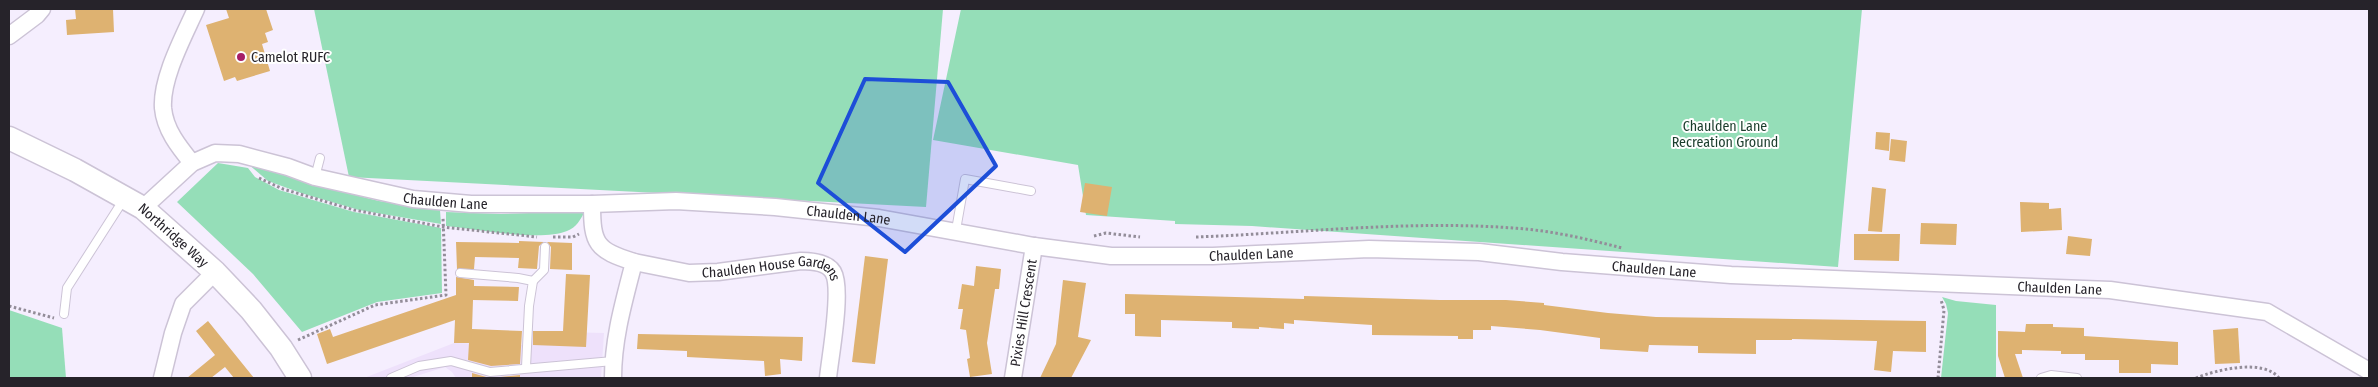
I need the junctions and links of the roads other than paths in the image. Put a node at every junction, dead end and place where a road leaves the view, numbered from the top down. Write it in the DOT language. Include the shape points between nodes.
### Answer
graph roads {
  1 [pos="42,9"];
  2 [pos="196,9"];
  3 [pos="9,36"];
  4 [pos="9,138"];
  5 [pos="320,158"];
  6 [pos="192,163"];
  7 [pos="315,177"];
  8 [pos="1031,191"];
  9 [pos="134,203"];
  10 [pos="592,204"];
  11 [pos="956,230"];
  12 [pos="1034,246"];
  13 [pos="545,247"];
  14 [pos="634,262"];
  15 [pos="214,272"];
  16 [pos="460,272"];
  17 [pos="533,281"];
  18 [pos="64,314"];
  19 [pos="613,360"];
  20 [pos="526,368"];
  21 [pos="2369,371"];
  22 [pos="162,378"];
  23 [pos="300,378"];
  24 [pos="391,378"];
  25 [pos="613,378"];
  26 [pos="828,378"];
  27 [pos="1013,378"];
  28 [pos="2041,378"];
  29 [pos="2077,378"];
  1 -- 3 [label="street"];
  2 -- 6 [label="street" via="174,58 163,107 175,142"];
  4 -- 9 [label="street, Northridge Way"];
  5 -- 7 [label="lane"];
  6 -- 7 [label="street, Chaulden Lane" via="215,153 239,154"];
  6 -- 9 [label="street, Chaulden Lane"];
  7 -- 10 [label="street, Chaulden Lane" via="379,193 442,202"];
  8 -- 11 [label="lane" via="965,179"];
  9 -- 15 [label="street, Northridge Way"];
  9 -- 18 [label="lane" via="66,288"];
  10 -- 11 [label="street, Chaulden Lane" via="676,201 775,207"];
  10 -- 14 [label="street, Chaulden House Gardens" via="594,239 612,255"];
  11 -- 12 [label="street, Chaulden Lane"];
  12 -- 21 [label="street, Chaulden Lane" via="1110,256 1213,256 1369,249 1479,252 1731,275 2110,290 2267,312"];
  12 -- 27 [label="street, Pixies Hill Crescent"];
  13 -- 17 [label="lane" via="544,270"];
  14 -- 19 [label="street"];
  14 -- 26 [label="street, Chaulden House Gardens" via="689,273 801,261 815,261 826,266 833,272 837,293"];
  15 -- 22 [label="street" via="183,304"];
  15 -- 23 [label="street, Northridge Way" via="251,310"];
  16 -- 17 [label="lane"];
  17 -- 20 [label="lane"];
  19 -- 20 [label="lane"];
  19 -- 25 [label="street"];
  20 -- 24 [label="lane" via="490,372 451,360 419,366"];
  28 -- 29 [label="lane" via="2051,375"];
}
